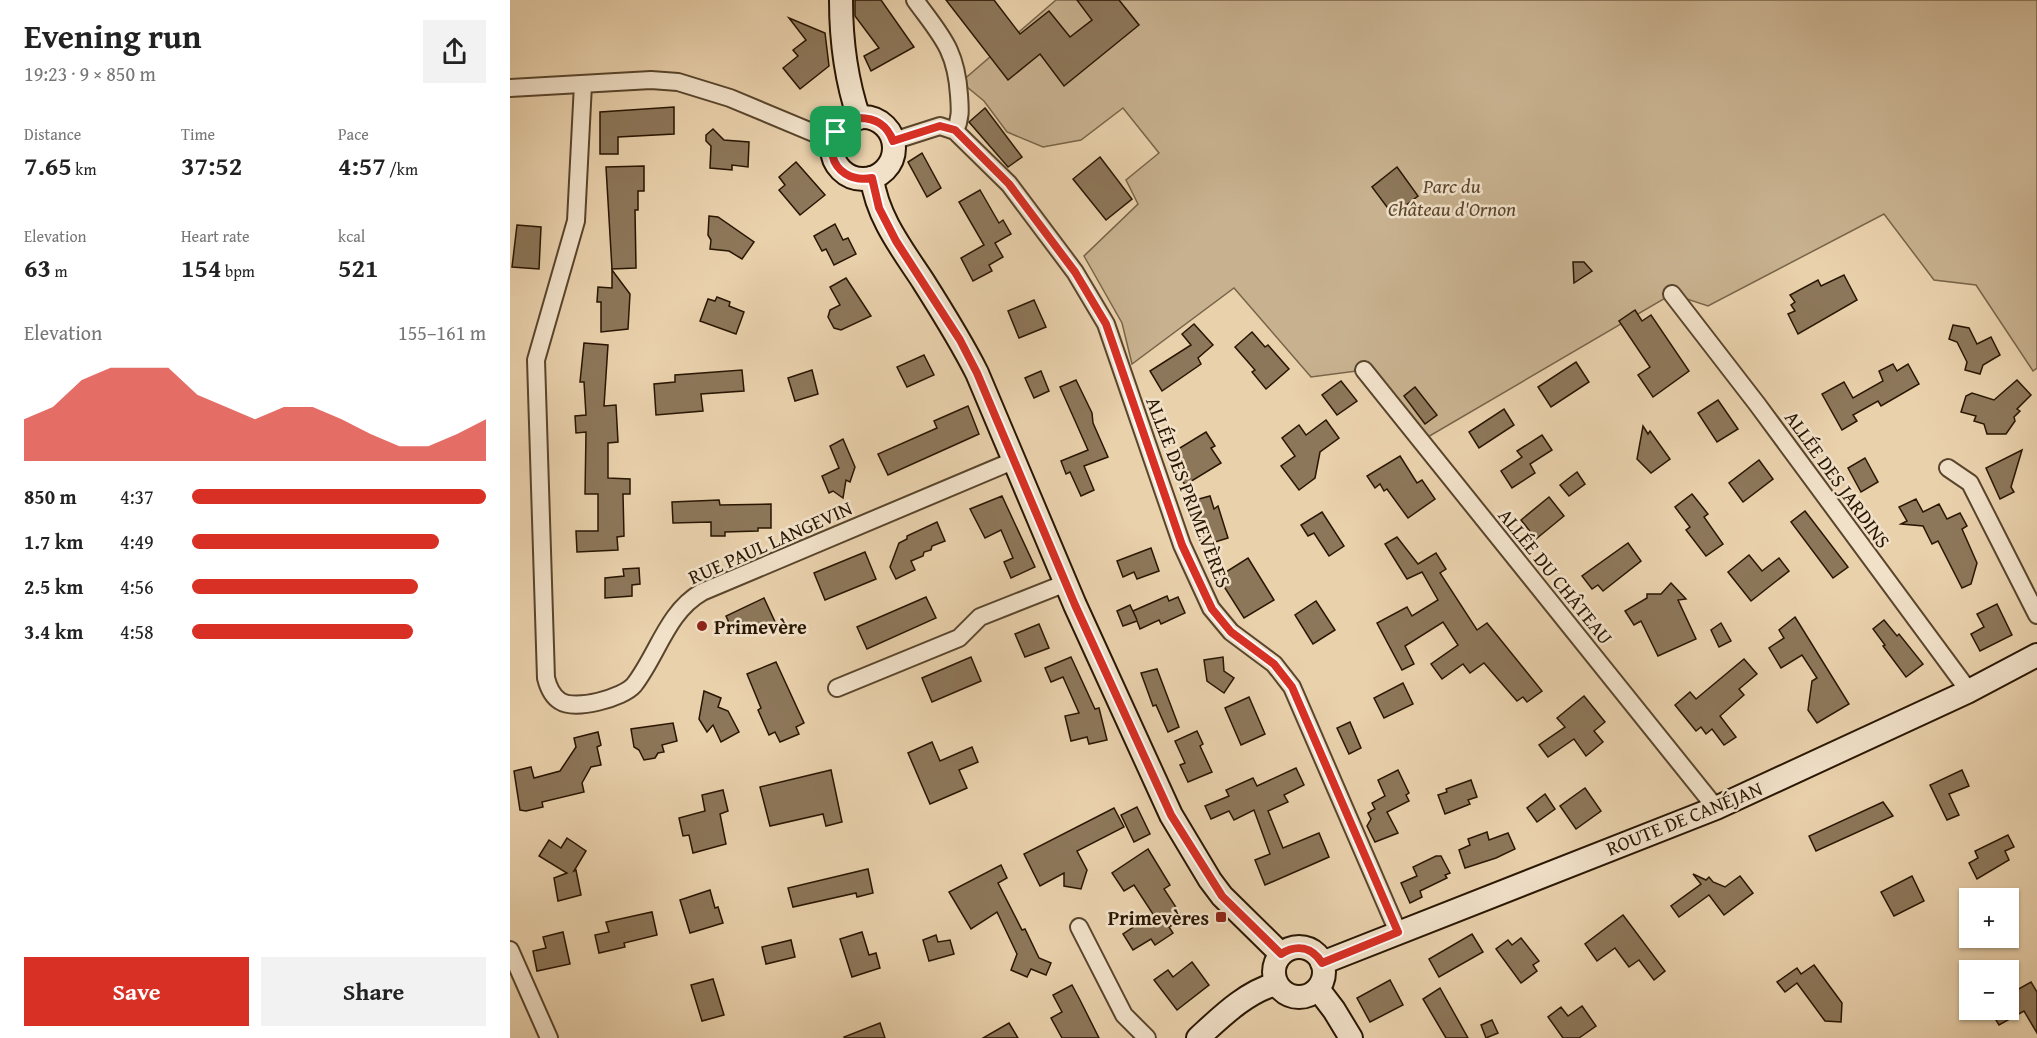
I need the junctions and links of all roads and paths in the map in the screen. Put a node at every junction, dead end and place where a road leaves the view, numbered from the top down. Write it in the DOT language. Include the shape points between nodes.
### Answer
graph roads {
  1 [pos="841,0"];
  2 [pos="915,0"];
  3 [pos="583,84"];
  4 [pos="510,88"];
  5 [pos="859,118"];
  6 [pos="955,130"];
  7 [pos="832,141"];
  8 [pos="893,141"];
  9 [pos="872,178"];
  10 [pos="1672,294"];
  11 [pos="1364,370"];
  12 [pos="1015,460"];
  13 [pos="1948,468"];
  14 [pos="1066,583"];
  15 [pos="2037,615"];
  16 [pos="2037,655"];
  17 [pos="837,688"];
  18 [pos="1966,692"];
  19 [pos="1716,808"];
  20 [pos="1079,927"];
  21 [pos="1398,932"];
  22 [pos="510,950"];
  23 [pos="1281,954"];
  24 [pos="1322,963"];
  25 [pos="1276,984"];
  26 [pos="1318,989"];
  27 [pos="549,1038"];
  28 [pos="1147,1038"];
  29 [pos="1198,1038"];
  30 [pos="1351,1038"];
  1 -- 5 [label="street" via="843,44 851,96"];
  2 -- 6 [label="street" via="952,51 958,72 961,118"];
  3 -- 4 [label="street"];
  3 -- 7 [label="street" via="678,82 730,98"];
  3 -- 12 [label="street, RUE PAUL LANGEVIN" via="576,221 536,360 546,678 560,701 578,705 617,696 633,686 681,607 702,592"];
  5 -- 7 [label="street" via="842,125"];
  5 -- 8 [label="street" via="884,125"];
  6 -- 8 [label="street" via="940,126"];
  6 -- 21 [label="street, ALLÉE DES PRIMEVÈRES" via="1009,184 1075,272 1106,324 1192,571 1222,623 1274,664 1292,687"];
  7 -- 9 [label="street" via="838,168 854,178"];
  8 -- 9 [label="street" via="890,164"];
  9 -- 12 [label="street" via="879,208 960,340"];
  10 -- 18 [label="street, ALLÉE DES JARDINS" via="1757,404"];
  11 -- 19 [label="street, ALLÉE DU CHÂTEAU"];
  12 -- 14 [label="street"];
  13 -- 15 [label="street" via="1970,483"];
  14 -- 17 [label="street" via="980,618 959,638"];
  14 -- 23 [label="street" via="1171,815 1222,896"];
  16 -- 18 [label="street, ROUTE DE CANÉJAN"];
  18 -- 19 [label="street, ROUTE DE CANÉJAN"];
  19 -- 21 [label="street, ROUTE DE CANÉJAN"];
  20 -- 28 [label="street" via="1124,1015"];
  21 -- 24 [label="street, ROUTE DE CANÉJAN"];
  22 -- 27 [label="street"];
  23 -- 24 [label="street" via="1304,948"];
  23 -- 25 [label="street" via="1274,965"];
  24 -- 26 [label="street" via="1324,976"];
  25 -- 26 [label="street" via="1281,991 1296,997"];
  25 -- 29 [label="street" via="1247,997"];
  26 -- 30 [label="street"];
}
